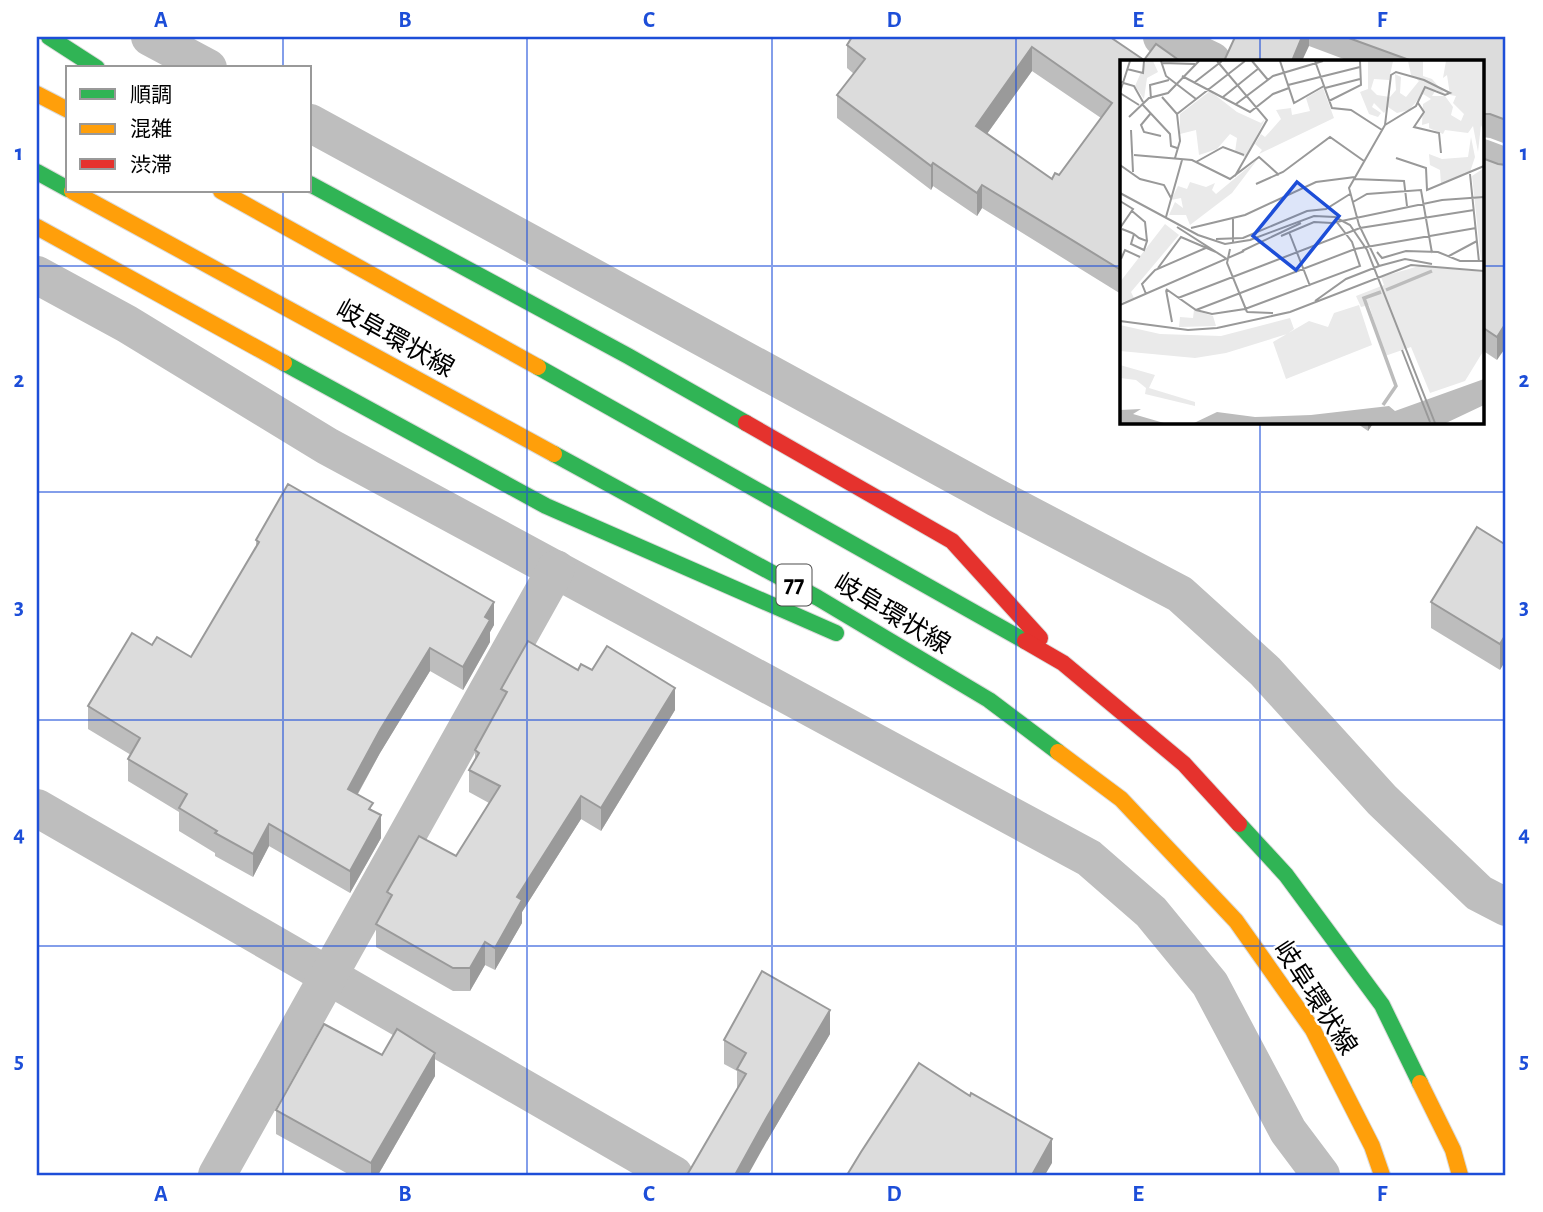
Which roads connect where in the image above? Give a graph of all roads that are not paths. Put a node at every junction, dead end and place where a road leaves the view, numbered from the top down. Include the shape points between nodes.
1 (49, 37) edge
2 (150, 37) edge
3 (1161, 37) edge
4 (1210, 60) edge
5 (94, 66) edge
6 (204, 66) edge
7 (37, 94) edge
8 (66, 109) edge
9 (312, 125) edge
10 (1484, 159) edge
11 (1506, 167) edge
12 (37, 172) edge
13 (312, 185) edge
14 (66, 188) edge
15 (74, 192) edge
16 (223, 192) edge
17 (37, 227) edge
18 (37, 275) edge
19 (556, 569) junction
20 (849, 639) dead end
21 (875, 650) dead end
22 (1063, 663) junction
23 (989, 700) junction
24 (37, 808) edge
25 (1506, 907) edge
26 (328, 977) junction
27 (217, 1175) edge
28 (674, 1175) edge
29 (1321, 1175) edge
30 (1382, 1175) edge
31 (1460, 1175) edge

1 - 5 main road
2 - 6 street
3 - 4 street
7 - 8 main road
9 - 25 street via 1180,594 1265,671 1382,800 1479,893
10 - 11 street
12 - 14 main road, 岐阜環状線 / 77
13 - 22 main road, 77 via 628,356 952,541
15 - 23 main road, 岐阜環状線 / 77 via 818,598
16 - 22 main road, 岐阜環状線 / 77
17 - 20 main road, 77 via 546,506
18 - 19 street via 127,324 327,446
19 - 26 street
19 - 29 street via 1089,858 1151,912 1210,984 1288,1131
21 - 23 main road, 77
22 - 31 main road, 岐阜環状線 / 77 via 1184,764 1286,875 1382,1004 1453,1150
23 - 30 main road, 岐阜環状線 / 77 via 1121,799 1236,921 1313,1030
24 - 26 street
26 - 27 street
26 - 28 street

